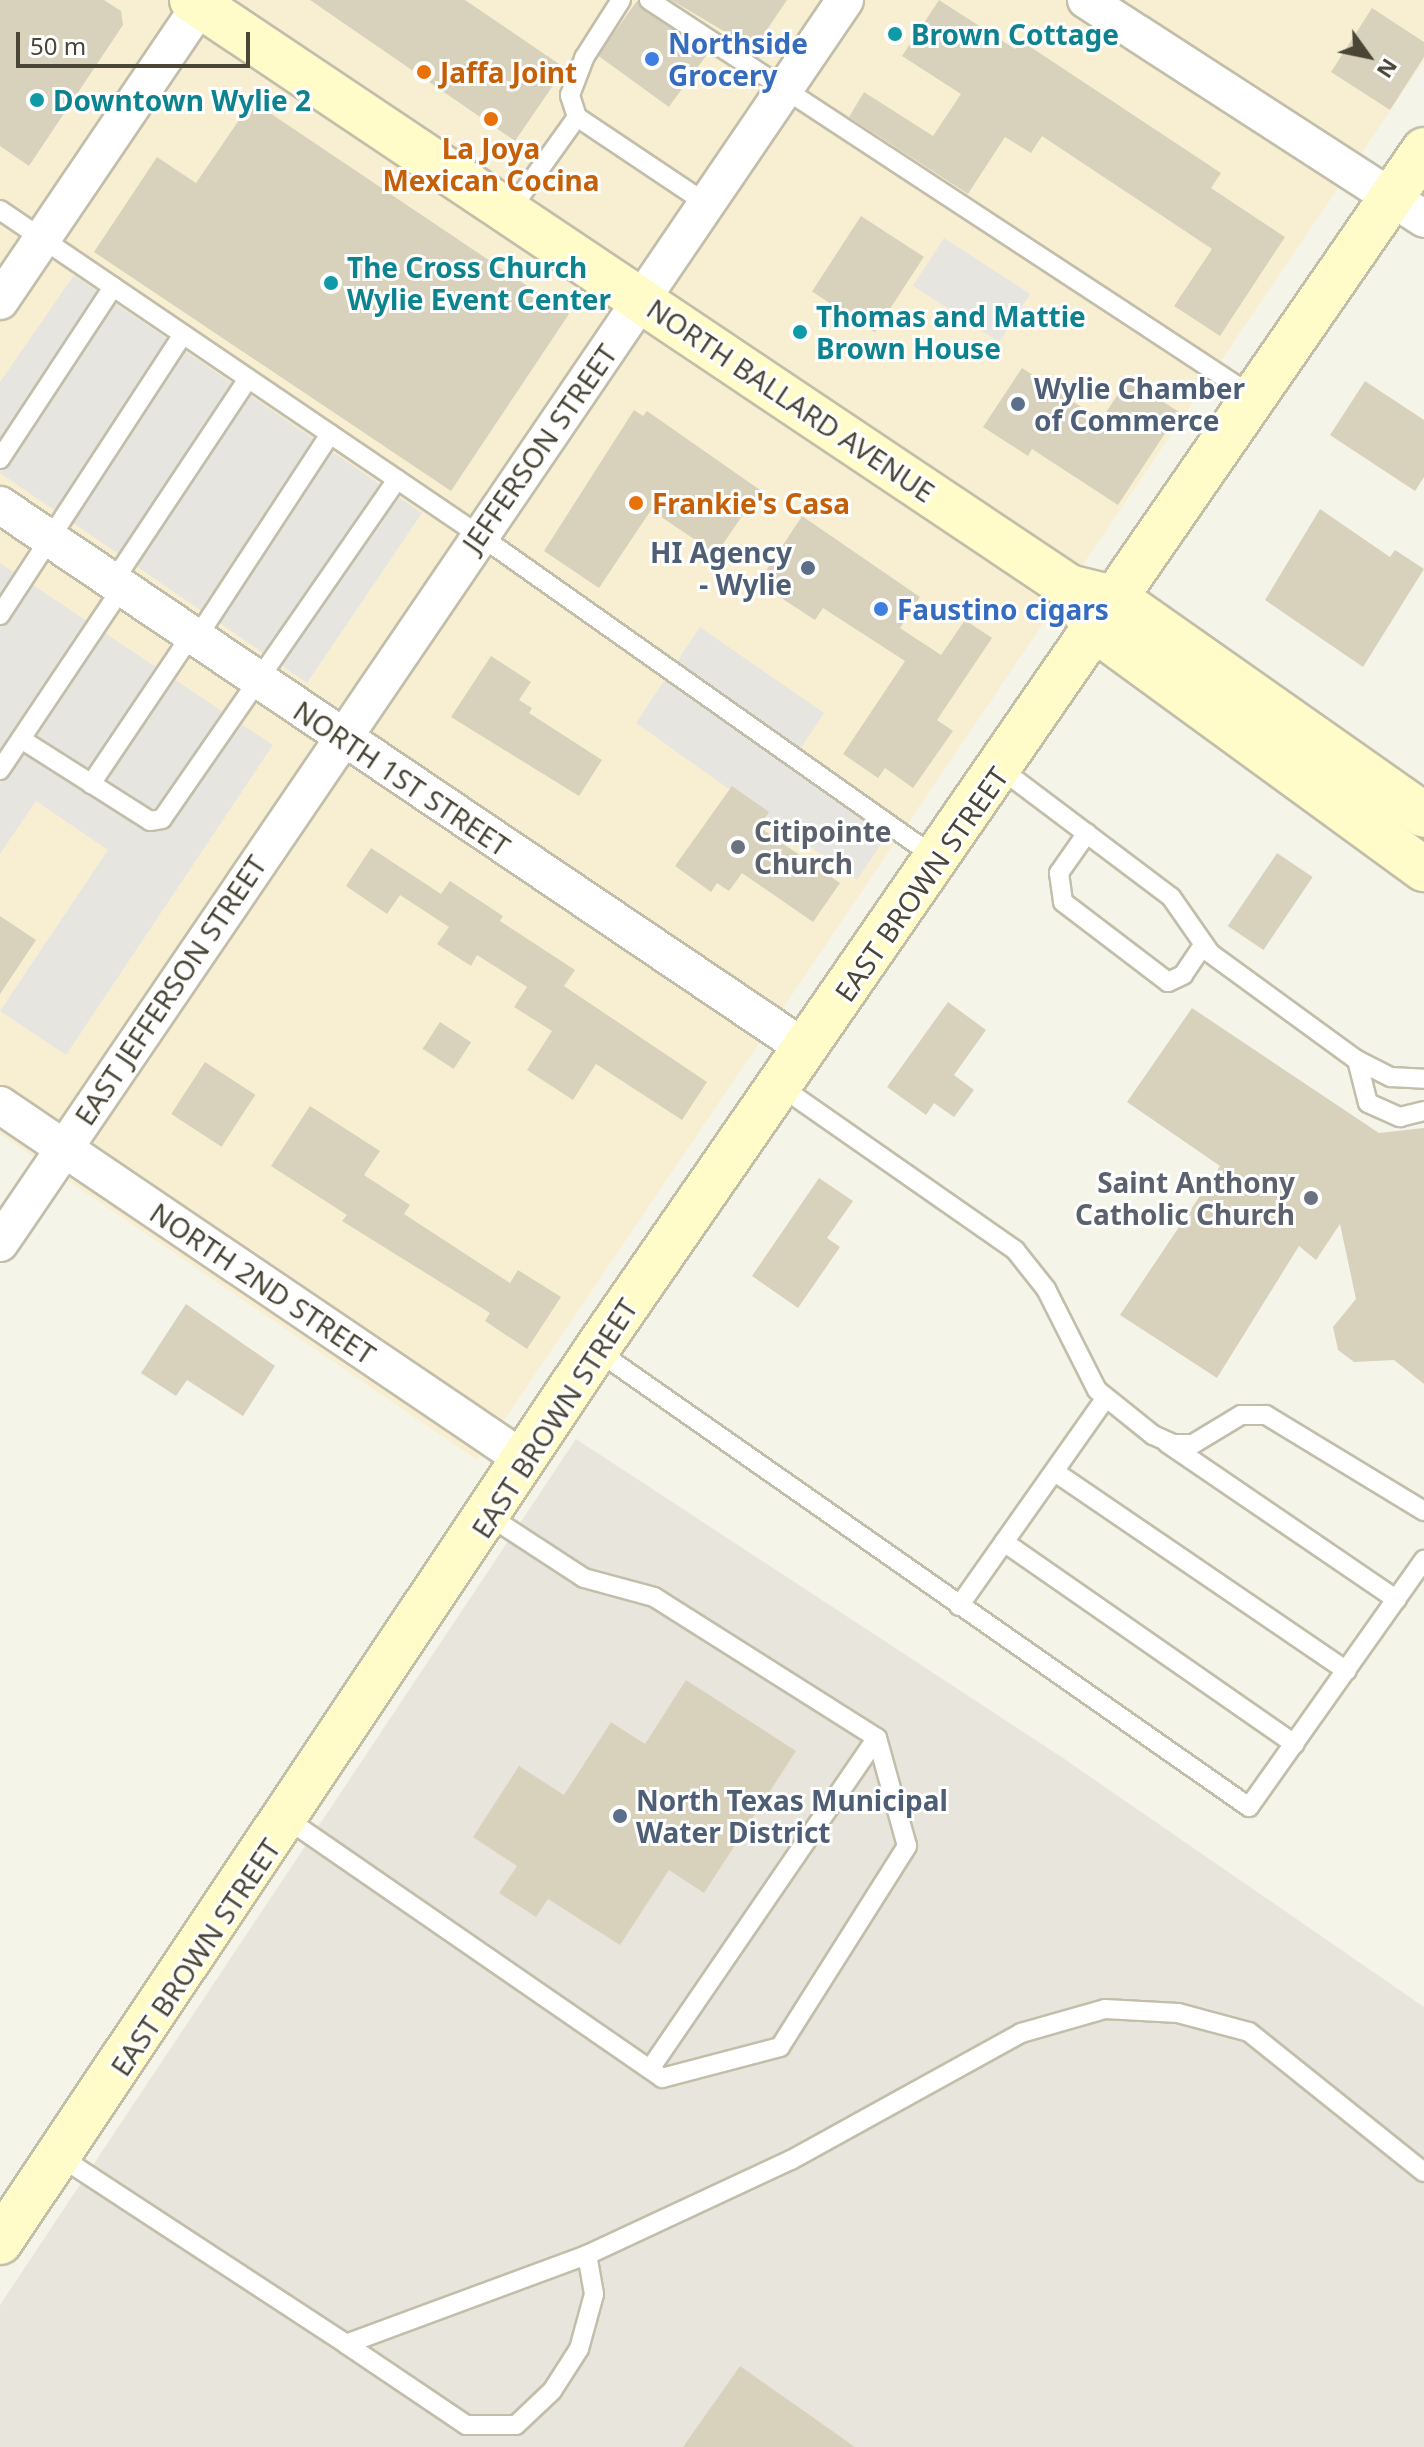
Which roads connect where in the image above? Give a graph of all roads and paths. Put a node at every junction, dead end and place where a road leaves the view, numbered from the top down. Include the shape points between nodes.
1 (621, 0) edge
2 (649, 0) edge
3 (845, 0) edge
4 (1086, 0) edge
5 (199, 2) edge
6 (784, 91) junction
7 (577, 117) junction
8 (1424, 150) edge
9 (707, 204) junction
10 (1407, 208) edge
11 (0, 210) edge
12 (509, 212) junction
13 (42, 239) junction
14 (113, 287) junction
15 (642, 300) junction
16 (0, 301) edge
17 (183, 334) junction
18 (248, 379) junction
19 (1254, 397) junction
20 (330, 434) junction
21 (0, 459) edge
22 (397, 479) junction
23 (0, 505) edge
24 (479, 535) junction
25 (51, 539) junction
26 (117, 585) junction
27 (0, 615) edge
28 (1106, 615) junction
29 (193, 637) junction
30 (260, 682) junction
31 (339, 736) junction
32 (21, 739) junction
33 (1001, 769) junction
34 (0, 770) edge
35 (91, 784) junction
36 (1424, 815) edge
37 (1087, 833) junction
38 (938, 859) junction
39 (1424, 869) edge
40 (1204, 944) junction
41 (806, 1049) junction
42 (1357, 1060) junction
43 (1424, 1079) edge
44 (780, 1086) junction
45 (0, 1105) edge
46 (1424, 1111) edge
47 (63, 1149) junction
48 (0, 1243) edge
49 (596, 1350) junction
50 (1105, 1399) junction
51 (1161, 1439) junction
52 (526, 1461) junction
53 (1055, 1472) junction
54 (1424, 1511) edge
55 (489, 1516) junction
56 (1004, 1542) junction
57 (1424, 1560) edge
58 (1397, 1600) junction
59 (959, 1606) junction
60 (1347, 1671) junction
61 (877, 1738) junction
62 (1295, 1744) junction
63 (287, 1819) junction
64 (650, 2069) junction
65 (59, 2156) junction
66 (1424, 2172) edge
67 (0, 2242) edge
68 (587, 2255) junction
69 (346, 2344) junction

1 - 7 lane via 584,58 570,95
2 - 6 lane
3 - 6 street, JEFFERSON STREET
4 - 10 street
5 - 12 main road, NORTH BALLARD AVENUE
5 - 13 street
6 - 9 street, JEFFERSON STREET
6 - 19 lane via 911,168
7 - 9 lane
7 - 12 lane
8 - 10 main road, EAST BROWN STREET
9 - 15 street, JEFFERSON STREET
10 - 19 main road, EAST BROWN STREET
11 - 13 lane
12 - 15 main road, NORTH BALLARD AVENUE
13 - 14 lane
13 - 16 street
14 - 17 lane
14 - 21 lane
15 - 24 street, JEFFERSON STREET
15 - 28 main road, NORTH BALLARD AVENUE
17 - 18 lane
17 - 25 lane via 62,511
18 - 20 lane
18 - 26 lane
19 - 28 main road, EAST BROWN STREET
20 - 22 lane
20 - 29 lane
22 - 24 lane
22 - 30 lane
23 - 25 street, NORTH 1ST STREET
24 - 31 street, JEFFERSON STREET
24 - 38 lane
25 - 26 street, NORTH 1ST STREET
25 - 27 lane
26 - 29 street, NORTH 1ST STREET
26 - 32 lane
28 - 33 main road, EAST BROWN STREET
28 - 36 main road, NORTH BALLARD AVENUE
28 - 39 main road, NORTH BALLARD AVENUE
29 - 30 street, NORTH 1ST STREET
29 - 35 lane
30 - 31 street, NORTH 1ST STREET
30 - 35 lane via 162,819 150,821
31 - 41 street, NORTH 1ST STREET
31 - 47 street, EAST JEFFERSON STREET
32 - 34 lane
32 - 35 lane
33 - 37 lane
33 - 38 main road, EAST BROWN STREET
37 - 40 lane via 1171,897
37 - 40 lane via 1059,873 1063,902 1168,982 1183,975
38 - 41 main road, EAST BROWN STREET
40 - 42 lane
41 - 44 main road, EAST BROWN STREET
42 - 43 lane via 1391,1077
42 - 46 lane via 1368,1103 1400,1117
44 - 49 main road, EAST BROWN STREET
44 - 50 lane via 1015,1250 1046,1289 1070,1347
45 - 47 street, NORTH 2ND STREET
47 - 48 street, EAST JEFFERSON STREET
47 - 52 street, NORTH 2ND STREET
49 - 52 main road, EAST BROWN STREET
49 - 59 lane
50 - 51 lane
50 - 53 lane
51 - 54 lane via 1193,1444 1241,1415 1266,1415
51 - 58 lane
52 - 55 main road, EAST BROWN STREET
53 - 56 lane
53 - 60 lane
55 - 61 lane via 584,1578 654,1597
55 - 63 main road, EAST BROWN STREET
56 - 59 lane
56 - 62 lane
57 - 58 lane
58 - 60 lane
59 - 62 lane via 1249,1807
60 - 62 lane
61 - 64 lane
61 - 64 lane via 907,1846 780,2047 662,2078
63 - 64 lane
63 - 65 main road, EAST BROWN STREET
65 - 67 main road, EAST BROWN STREET
65 - 69 lane
66 - 68 lane via 1249,2032 1178,2013 1105,2009 1021,2033 791,2160
68 - 69 lane
68 - 69 lane via 594,2294 579,2349 552,2391 516,2425 466,2425

